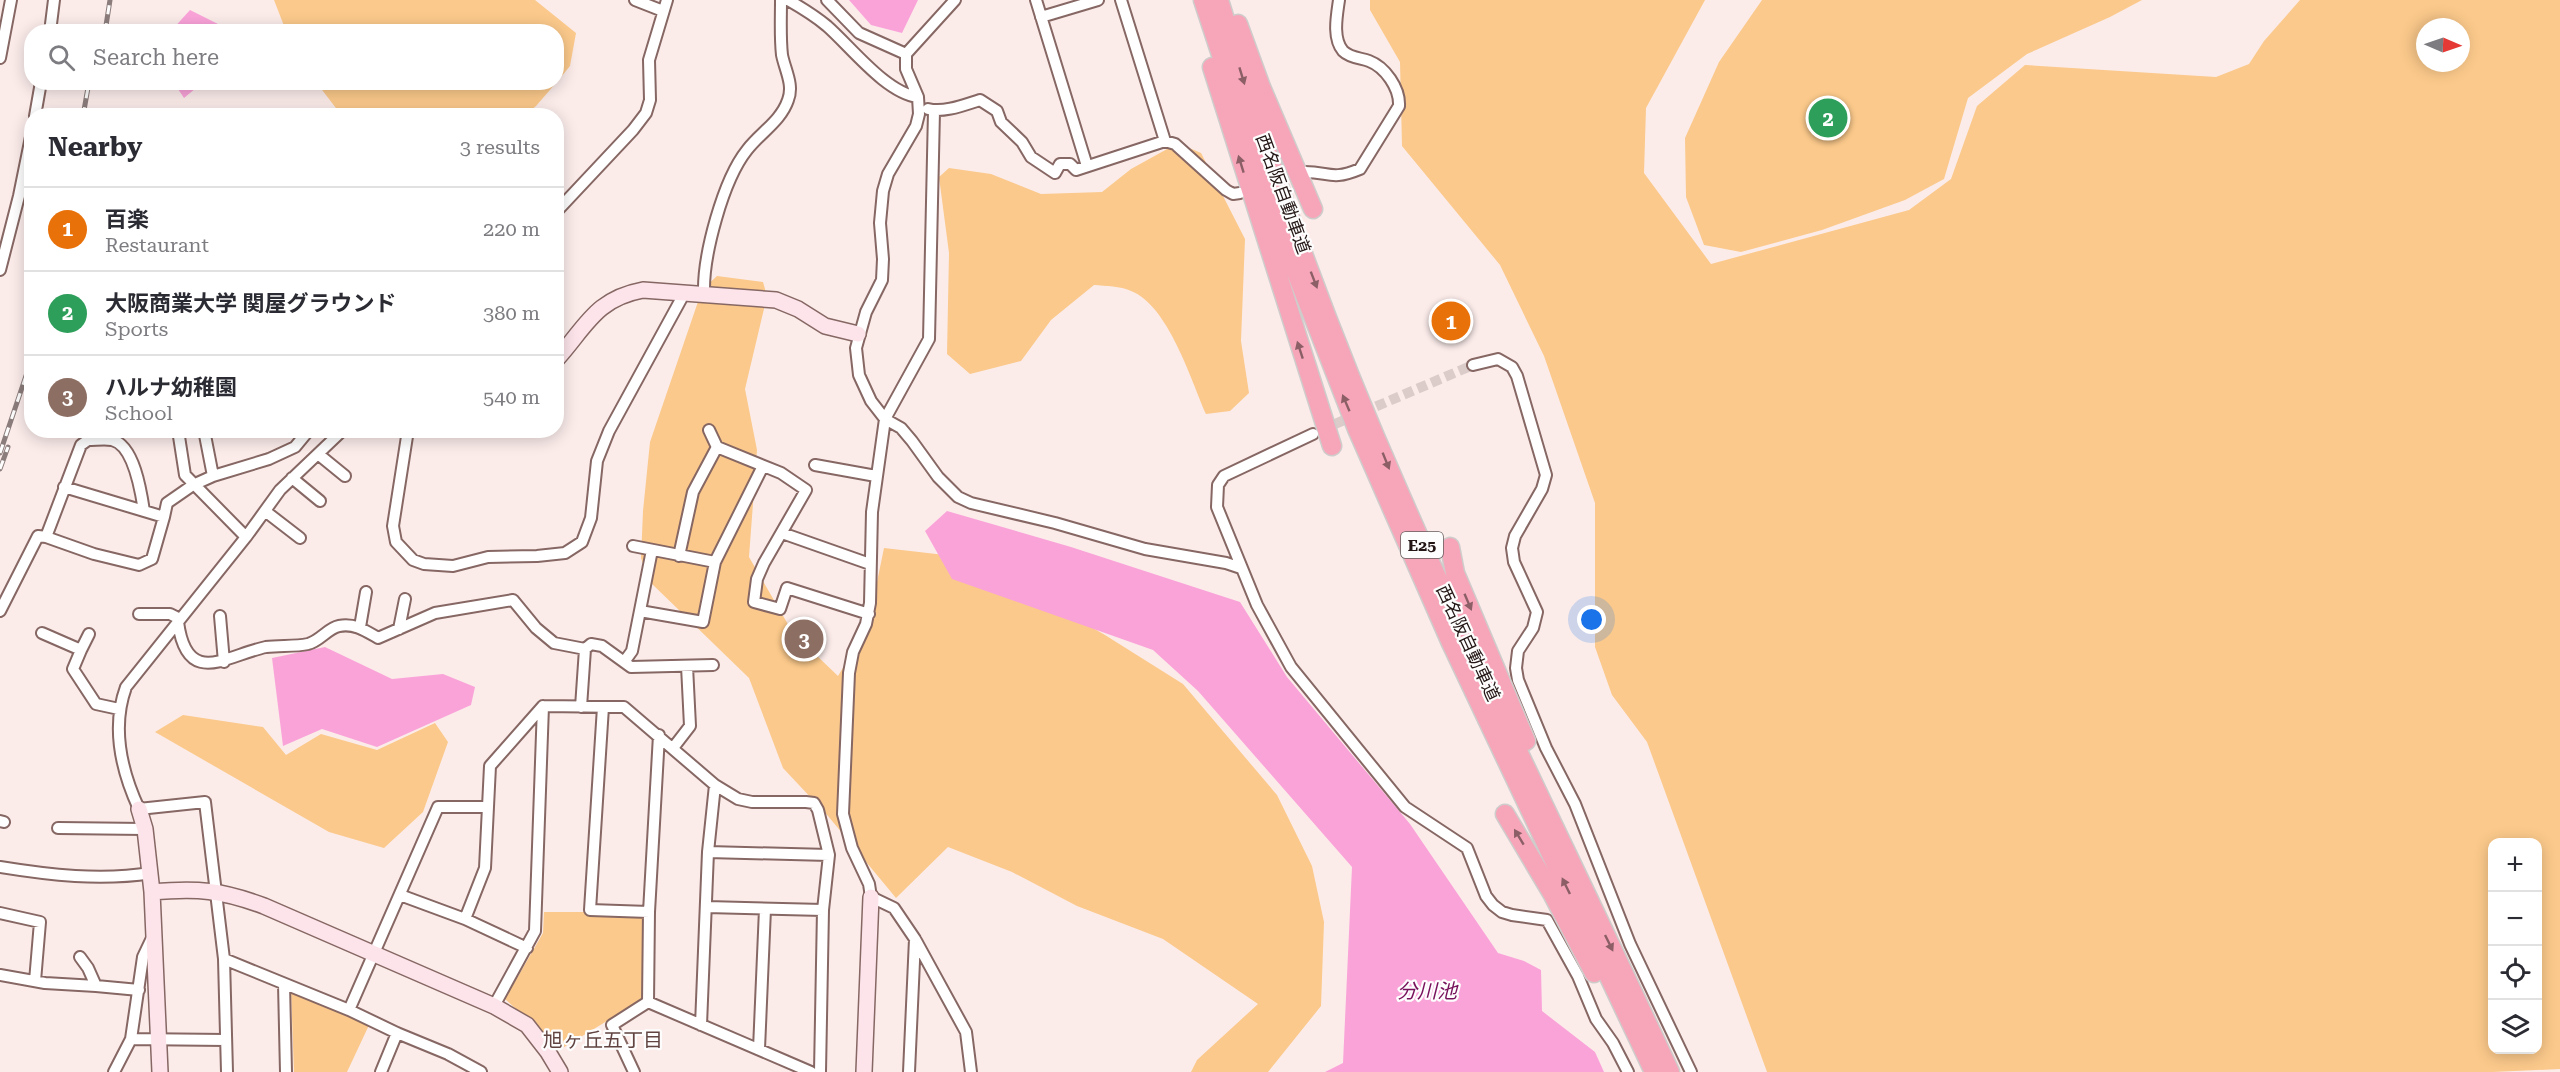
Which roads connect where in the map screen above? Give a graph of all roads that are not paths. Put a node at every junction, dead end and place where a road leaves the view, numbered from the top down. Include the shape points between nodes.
1 (11, 0) edge
2 (54, 0) edge
3 (635, 0) edge
4 (781, 0) edge
5 (788, 0) edge
6 (827, 0) edge
7 (955, 0) edge
8 (1036, 0) edge
9 (1098, 0) edge
10 (1121, 0) edge
11 (1203, 0) edge
12 (1220, 0) edge
13 (1230, 0) edge
14 (1337, 0) edge
15 (665, 5) edge
16 (1041, 17) junction
17 (51, 24) edge
18 (1210, 25) junction
19 (906, 54) junction
20 (0, 58) edge
21 (40, 90) edge
22 (919, 102) junction
23 (36, 108) edge
24 (934, 111) junction
25 (1165, 141) junction
26 (1087, 166) junction
27 (24, 171) edge
28 (1305, 172) dead end
29 (1240, 193) dead end
30 (564, 203) edge
31 (1313, 209) dead end
32 (0, 270) edge
33 (685, 292) junction
34 (704, 294) junction
35 (858, 334) junction
36 (564, 350) edge
37 (1473, 366) tunnel mouth
38 (885, 418) junction
39 (709, 429) dead end
40 (1312, 434) tunnel mouth
41 (179, 438) edge
42 (206, 438) edge
43 (302, 438) edge
44 (335, 438) edge
45 (407, 438) edge
46 (1332, 446) dead end
47 (717, 447) junction
48 (318, 454) junction
49 (815, 465) dead end
50 (763, 466) junction
51 (213, 476) junction
52 (345, 476) dead end
53 (876, 476) junction
54 (292, 478) junction
55 (194, 485) junction
56 (64, 487) junction
57 (320, 501) dead end
58 (144, 510) junction
59 (265, 511) junction
60 (164, 517) junction
61 (238, 530) junction
62 (782, 533) junction
63 (46, 537) junction
64 (300, 538) dead end
65 (633, 546) dead end
66 (1450, 547) dead end
67 (652, 550) junction
68 (679, 556) junction
69 (715, 562) junction
70 (870, 564) junction
71 (1241, 568) junction
72 (366, 592) dead end
73 (405, 599) dead end
74 (0, 610) edge
75 (640, 611) junction
76 (139, 614) dead end
77 (868, 614) junction
78 (220, 616) dead end
79 (176, 618) junction
80 (360, 627) junction
81 (399, 629) junction
82 (42, 633) dead end
83 (89, 634) dead end
84 (585, 649) junction
85 (81, 651) junction
86 (224, 662) junction
87 (624, 662) junction
88 (713, 665) dead end
89 (687, 666) junction
90 (543, 706) junction
91 (581, 706) junction
92 (603, 707) junction
93 (119, 709) junction
94 (659, 735) junction
95 (673, 748) junction
96 (716, 785) junction
97 (488, 807) junction
98 (139, 809) junction
99 (1505, 814) dead end
100 (58, 828) dead end
101 (146, 829) junction
102 (708, 852) junction
103 (829, 855) junction
104 (0, 867) edge
105 (151, 873) junction
106 (216, 891) junction
107 (152, 892) junction
108 (400, 895) junction
109 (871, 897) junction
110 (1592, 906) junction
111 (707, 907) junction
112 (765, 909) junction
113 (823, 910) junction
114 (649, 912) junction
115 (0, 913) edge
116 (465, 919) junction
117 (154, 932) junction
118 (915, 939) junction
119 (527, 948) junction
120 (374, 954) junction
121 (80, 957) dead end
122 (224, 959) junction
123 (0, 975) edge
124 (35, 981) junction
125 (284, 984) junction
126 (96, 986) junction
127 (139, 990) junction
128 (648, 1002) junction
129 (494, 1006) junction
130 (349, 1010) junction
131 (701, 1025) junction
132 (1635, 1029) junction
133 (397, 1033) junction
134 (131, 1039) junction
135 (160, 1040) junction
136 (226, 1040) junction
137 (759, 1049) junction
138 (114, 1072) edge
139 (160, 1072) edge
140 (227, 1072) edge
141 (286, 1072) edge
142 (381, 1072) edge
143 (481, 1072) edge
144 (560, 1072) edge
145 (634, 1072) edge
146 (811, 1072) edge
147 (820, 1072) edge
148 (864, 1072) edge
149 (909, 1072) edge
150 (970, 1072) edge
151 (1628, 1072) edge
152 (1654, 1072) edge
153 (1670, 1072) edge
154 (1691, 1072) edge

1 - 20 street
2 - 17 street
3 - 15 street
4 - 34 street via 789,98 735,170 707,254
5 - 22 street via 828,27 880,78
6 - 19 street via 859,33
7 - 19 street
8 - 16 street
9 - 16 street
10 - 25 street
11 - 18 highway, 西名阪自動車道 / E25
12 -> 110 highway, 西名阪自動車道 / E25 via 1262,138 1398,491
13 - 31 highway via 1261,87
14 - 28 street via 1336,27 1344,52 1380,66 1395,89 1399,106 1360,170 1336,177
15 - 30 street via 649,60 650,100 646,113
16 - 26 street
46 -> 18 highway via 1203,40
132 -> 18 highway, 西名阪自動車道 / E25 via 1447,633 1356,429 1274,216
19 - 22 street via 906,69
21 - 23 street
22 - 24 street
22 - 35 street via 916,126 897,156 883,191 882,280
24 - 26 street via 980,100 997,111 1001,122 1031,157 1055,173 1060,164 1070,164 1077,170
24 - 38 street via 929,339
25 - 26 street
25 - 29 street via 1175,144 1226,190
27 - 32 street
33 - 34 street
33 - 36 street via 643,290 624,294 590,316
33 - 45 street via 609,431 597,461 591,518 582,542 565,553 488,557 453,566 413,560 396,542 393,526
34 - 35 street via 776,300 825,326
35 - 38 street via 855,348 859,375 871,401
37 - 154 street via 1498,359 1512,367 1545,475 1542,489 1512,548 1514,562 1536,612 1533,628 1518,651 1516,668 1522,692 1575,804 1630,944
38 - 53 street
38 - 71 street via 901,428 947,488 971,503 1145,549
39 - 47 street
40 - 71 street via 1224,476 1218,485 1217,507
41 - 55 street via 185,475
42 - 51 street
43 - 51 street via 295,447 269,459
44 - 48 street
47 - 50 street
47 - 68 street via 693,492
48 - 52 street
48 - 54 street
49 - 53 street
50 - 62 street via 806,490
50 - 69 street
51 - 55 street
53 - 70 street
54 - 57 street
54 - 59 street
55 - 60 street via 167,503
55 - 61 street
56 - 58 street
56 - 58 street via 81,445 88,440 114,440 126,448 130,457
56 - 63 street
58 - 60 street
59 - 61 street
59 - 64 street
60 - 63 street via 152,559 139,565
61 - 79 street
62 - 70 street
62 - 77 street via 757,579 754,602 780,609 787,588
63 - 74 street via 38,536
65 - 67 street
66 -> 110 highway via 1455,573 1594,894
67 - 68 street
67 - 75 street
68 - 69 street
69 - 75 street via 703,622
70 - 77 street
71 - 151 street via 1291,667 1390,791 1419,818 1467,848 1493,905 1502,912 1542,918 1551,924 1596,1019
72 - 80 street
73 - 81 street
75 - 87 street via 632,651
76 - 79 street
77 - 109 street via 851,662 843,796 846,832
78 - 86 street
79 - 86 street via 182,640 195,659 205,664
79 - 93 street via 126,687
80 - 81 street via 378,638
80 - 86 street via 338,626 307,644 266,647
81 - 84 street via 435,613 513,600 554,643
82 - 85 street
83 - 85 street
84 - 87 street via 591,644 602,645
84 - 91 street
85 - 93 street via 73,669 84,686 96,704
87 - 89 street via 631,667
88 - 89 street
89 - 95 street via 690,726
90 - 91 street
90 - 97 street via 490,766
90 - 119 street via 535,931
91 - 92 street
92 - 94 street via 624,707
92 - 114 street via 590,910
93 - 98 street via 119,747 126,780
94 - 95 street
94 - 114 street
95 - 96 street
96 - 102 street
96 - 103 street via 744,801 814,803
97 - 108 street via 438,807
97 - 116 street via 485,868
98 - 101 street
98 - 106 street via 205,802
132 -> 99 highway via 1618,1018 1554,896
100 - 101 street
101 - 105 street
102 - 103 street
102 - 111 street
103 - 113 street
104 - 105 street via 50,875 128,877
105 - 107 street
106 - 107 street
106 - 120 street via 264,906
106 - 122 street
107 - 117 street
108 - 116 street
108 - 120 street
109 - 118 street via 894,908
109 - 148 street
110 -> 153 highway, 西名阪自動車道 / E25
111 - 112 street
111 - 131 street
112 - 113 street
112 - 137 street
113 - 147 street
114 - 128 street
115 - 124 street via 40,922
116 - 119 street
117 - 127 street via 143,957
117 - 135 street
118 - 149 street
118 - 150 street via 966,1032
119 - 129 street
120 - 129 street
120 - 130 street
121 - 126 street
122 - 125 street
122 - 136 street
123 - 124 street
124 - 126 street
125 - 130 street
125 - 141 street
126 - 127 street
127 - 134 street
128 - 131 street
128 - 145 street via 612,1025
129 - 144 street via 526,1025
130 - 133 street
131 - 137 street
132 - 152 highway, 西名阪自動車道 / E25
133 - 142 street
133 - 143 street
134 - 135 street
134 - 138 street
135 - 136 street
135 - 139 street
136 - 140 street
137 - 146 street

